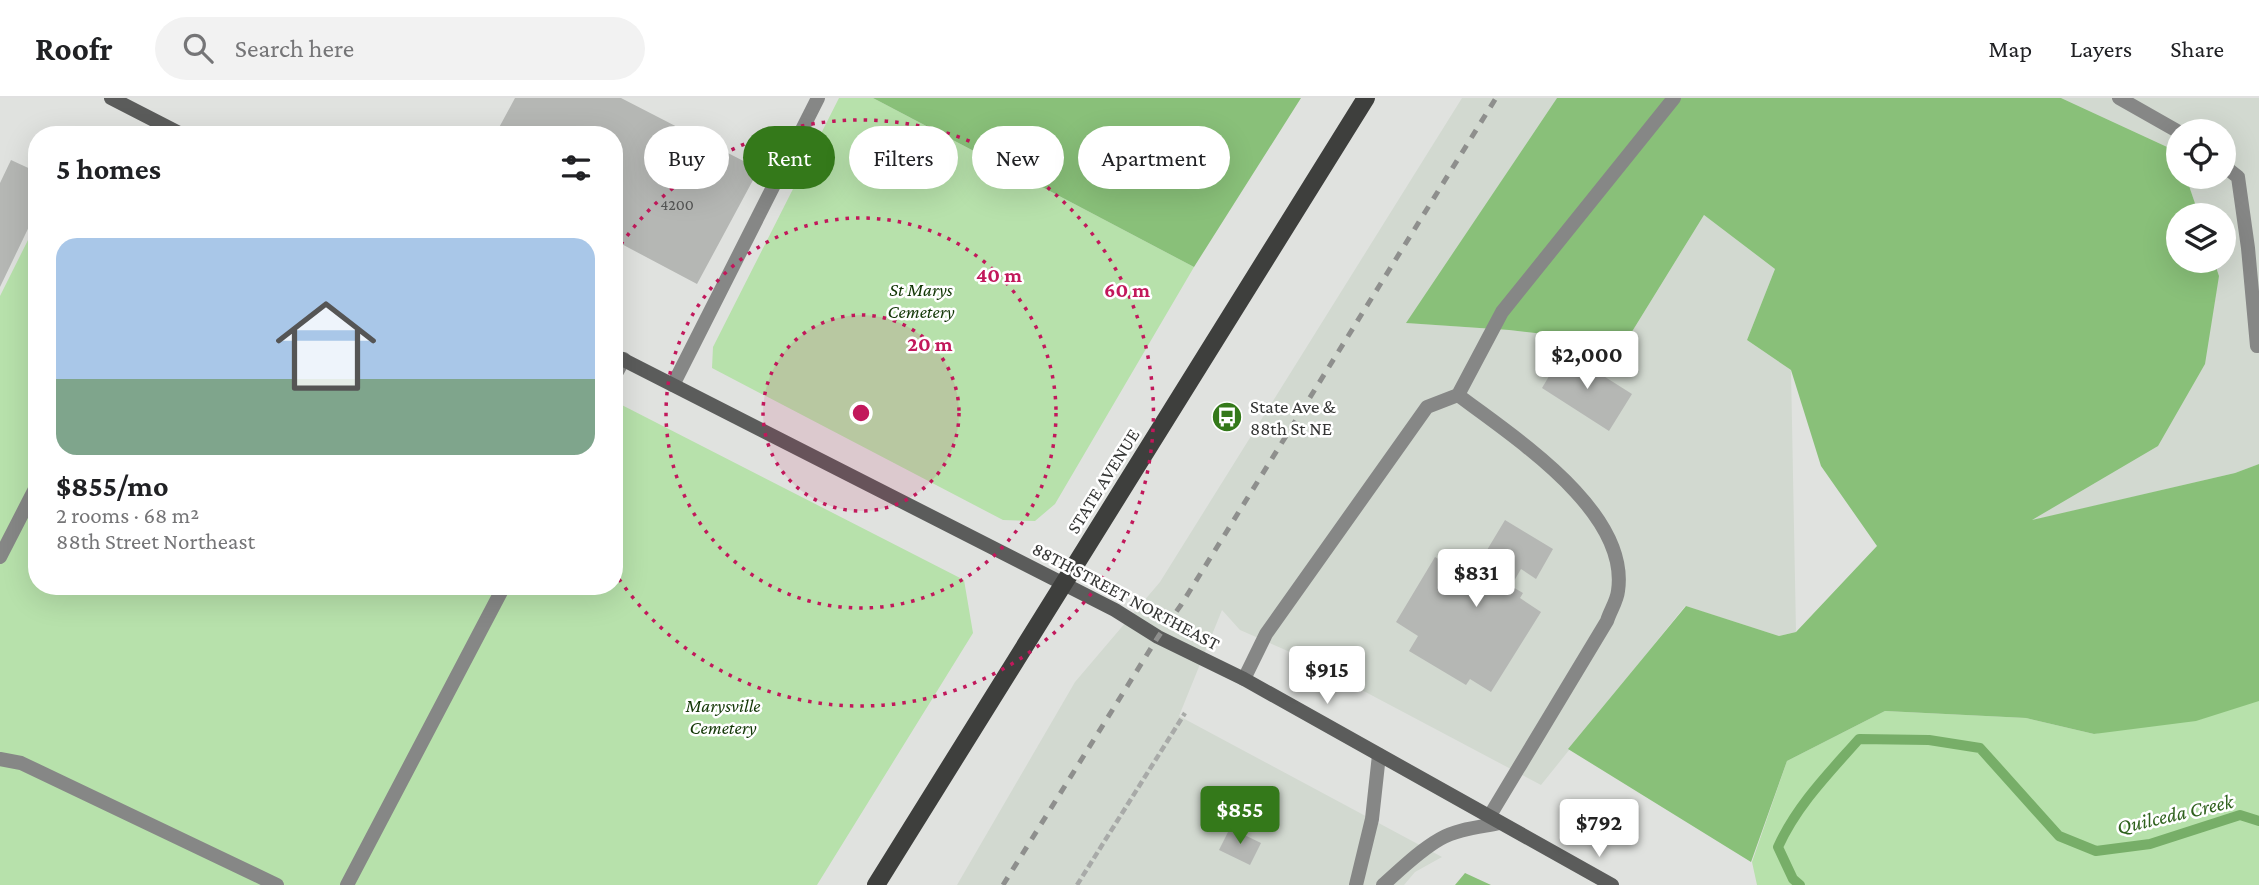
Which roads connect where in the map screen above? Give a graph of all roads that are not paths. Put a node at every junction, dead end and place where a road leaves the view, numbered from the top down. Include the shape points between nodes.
1 (818, 98) edge
2 (1366, 98) edge
3 (1674, 98) edge
4 (2119, 98) edge
5 (114, 99) edge
6 (2166, 125) edge
7 (166, 126) edge
8 (2236, 175) edge
9 (2257, 346) edge
10 (623, 359) edge
11 (674, 385) junction
12 (1458, 395) junction
13 (28, 503) edge
14 (0, 557) edge
15 (1064, 584) junction
16 (499, 595) edge
17 (1244, 679) junction
18 (1379, 755) junction
19 (0, 759) edge
20 (1494, 820) junction
21 (277, 885) edge
22 (347, 885) edge
23 (876, 885) edge
24 (1356, 885) edge
25 (1383, 885) edge
26 (1612, 885) edge

1 - 11 lane
2 - 15 main road, STATE AVENUE
3 - 12 lane via 1502,313
4 - 6 lane
5 - 7 main road
8 - 9 lane via 2249,248
10 - 11 main road, 88TH STREET NORTHEAST
11 - 15 main road, 88TH STREET NORTHEAST
12 - 17 lane via 1427,407 1266,634
12 - 20 lane via 1548,465 1588,506 1612,540 1618,569 1618,592 1607,621
13 - 14 lane
15 - 17 main road, 88TH STREET NORTHEAST
15 - 23 main road, STATE AVENUE
16 - 22 lane
17 - 18 main road, 88TH STREET NORTHEAST
18 - 20 main road, 88TH STREET NORTHEAST
18 - 24 lane via 1372,819
19 - 21 lane via 21,763
20 - 25 lane via 1443,837
20 - 26 main road, 88TH STREET NORTHEAST

